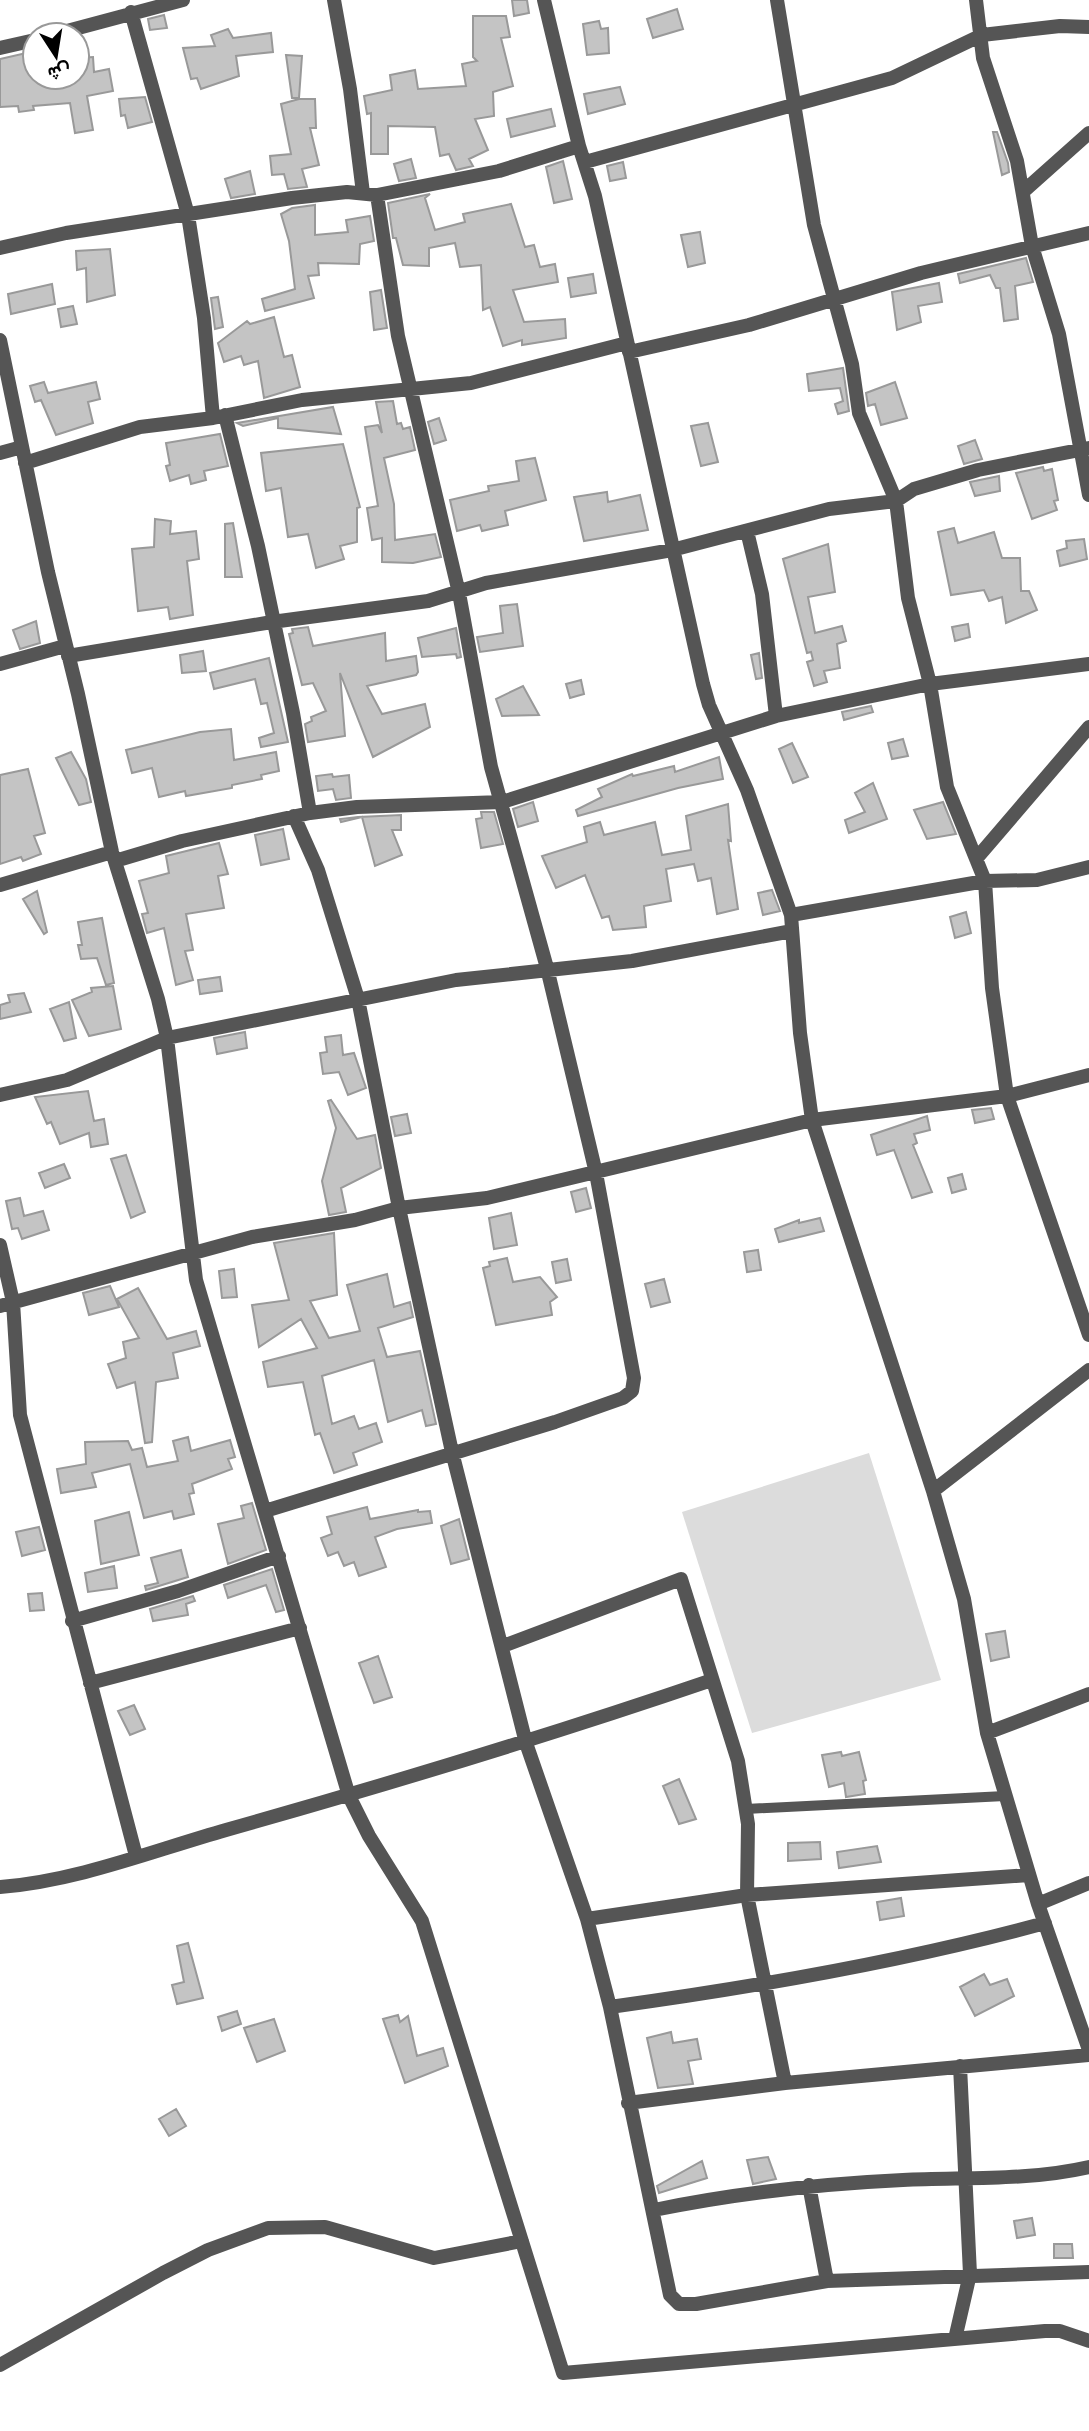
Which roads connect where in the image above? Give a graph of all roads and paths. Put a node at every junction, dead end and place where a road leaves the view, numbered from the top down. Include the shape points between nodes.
1 (183, 0) edge
2 (334, 0) edge
3 (544, 0) edge
4 (777, 0) edge
5 (976, 0) edge
6 (136, 7) edge
7 (91, 22) edge
8 (1089, 27) edge
9 (982, 35) junction
10 (21, 43) edge
11 (0, 48) edge
12 (796, 104) junction
13 (1089, 133) edge
14 (579, 146) junction
15 (585, 162) junction
16 (1025, 190) junction
17 (370, 194) junction
18 (188, 215) junction
19 (1089, 233) edge
20 (1032, 246) junction
21 (0, 248) edge
22 (833, 301) junction
23 (0, 340) edge
24 (628, 347) junction
25 (409, 387) junction
26 (219, 416) junction
27 (22, 447) junction
28 (1084, 449) edge
29 (0, 453) edge
30 (25, 463) junction
31 (1089, 495) edge
32 (896, 501) junction
33 (747, 531) junction
34 (672, 550) junction
35 (459, 593) junction
36 (272, 622) junction
37 (66, 651) junction
38 (0, 664) edge
39 (1089, 664) edge
40 (930, 684) junction
41 (776, 716) junction
42 (1089, 727) edge
43 (721, 733) junction
44 (502, 802) junction
45 (310, 813) junction
46 (294, 816) junction
47 (113, 857) junction
48 (975, 859) junction
49 (1089, 867) edge
50 (985, 881) junction
51 (0, 885) edge
52 (791, 915) junction
53 (792, 931) junction
54 (548, 968) junction
55 (358, 999) junction
56 (167, 1038) junction
57 (1089, 1075) edge
58 (0, 1095) edge
59 (1007, 1096) junction
60 (811, 1121) junction
61 (596, 1173) junction
62 (399, 1209) junction
63 (0, 1245) edge
64 (193, 1252) junction
65 (6, 1304) edge
66 (1089, 1335) edge
67 (1089, 1370) edge
68 (452, 1452) junction
69 (933, 1491) junction
70 (265, 1511) junction
71 (279, 1556) junction
72 (72, 1621) junction
73 (300, 1628) junction
74 (503, 1646) junction
75 (712, 1680) junction
76 (90, 1683) junction
77 (1089, 1694) edge
78 (987, 1733) junction
79 (526, 1743) junction
80 (349, 1796) junction
81 (1006, 1796) junction
82 (746, 1809) junction
83 (136, 1856) junction
84 (1029, 1875) junction
85 (1089, 1883) edge
86 (0, 1887) edge
87 (747, 1895) junction
88 (1038, 1904) junction
89 (587, 1919) junction
90 (1045, 1923) junction
91 (763, 1985) junction
92 (610, 2007) junction
93 (1089, 2050) edge
94 (960, 2066) junction
95 (785, 2083) junction
96 (628, 2103) junction
97 (1089, 2166) edge
98 (963, 2179) junction
99 (809, 2185) junction
100 (653, 2210) junction
101 (522, 2241) junction
102 (1089, 2272) edge
103 (970, 2274) junction
104 (827, 2281) junction
105 (956, 2339) junction
106 (1089, 2340) edge
107 (2, 2359) edge

1 - 6 street
2 - 17 street
3 - 14 street
4 - 12 street
5 - 9 street
6 - 7 street
6 - 18 street
8 - 9 street
9 - 12 street via 892,78
9 - 16 street via 983,58
10 - 11 street
12 - 15 street
12 - 22 street via 814,225
13 - 16 street
14 - 15 street
14 - 17 street via 499,171
15 - 24 street
16 - 20 street
17 - 18 street via 306,197
17 - 25 street
18 - 21 street
18 - 26 street
19 - 20 street
20 - 22 street via 921,272
20 - 28 street via 1059,334
22 - 24 street via 749,325
22 - 32 street via 852,364 859,413
23 - 27 street
24 - 25 street via 471,383
24 - 34 street
25 - 26 street
25 - 35 street
26 - 30 street via 140,427
26 - 36 street via 258,547
27 - 29 street
27 - 30 street
28 - 31 street
28 - 32 street via 978,470 914,489
30 - 37 street
32 - 33 street via 829,509
32 - 40 street via 908,598
33 - 34 street
33 - 41 street via 762,594
34 - 35 street via 486,583
34 - 43 street via 703,684
35 - 36 street
35 - 44 street via 491,767
36 - 37 street
36 - 45 street
37 - 38 street
37 - 47 street
39 - 40 street
40 - 41 street
40 - 48 street via 947,787
41 - 43 street
42 - 48 street
43 - 44 street
43 - 52 street via 747,790
44 - 45 street
44 - 54 street
45 - 46 street
46 - 47 street
46 - 55 street via 318,870
47 - 51 street
47 - 56 street
48 - 50 street
49 - 50 street via 1037,880
50 - 52 street
50 - 59 street via 992,988
52 - 53 street
53 - 54 street via 632,961
53 - 60 street
54 - 55 street via 456,979
54 - 61 street
55 - 56 street
55 - 62 street
56 - 58 street via 67,1080
56 - 64 street
57 - 59 street
59 - 60 street
59 - 66 street
60 - 61 street
60 - 69 street
61 - 62 street via 487,1198
61 - 68 street via 634,1378 632,1391 555,1422
62 - 64 street
62 - 68 street
63 - 65 street
64 - 65 street
64 - 70 street via 195,1280
65 - 72 street via 20,1415
67 - 69 street
68 - 70 street
68 - 74 street
69 - 78 street via 964,1599
70 - 71 street
71 - 72 street
71 - 73 street
72 - 76 street
73 - 76 street
73 - 80 street
74 - 75 street via 681,1579
74 - 79 street
75 - 79 street
75 - 82 street via 738,1761
76 - 83 street
77 - 78 street
78 - 81 street
79 - 80 street
79 - 89 street
80 - 83 street
80 - 101 street via 422,1921
81 - 82 lane
81 - 84 street
82 - 87 street
83 - 86 street via 37,1884
84 - 87 street
84 - 88 street
85 - 88 street
87 - 89 street
87 - 91 street
88 - 90 street
89 - 92 street
90 - 91 street via 957,1947
90 - 93 street
91 - 92 street
91 - 95 street
92 - 96 street
93 - 94 street
94 - 95 street
94 - 98 street
95 - 96 street
96 - 100 street
97 - 98 street via 1030,2176
98 - 99 street
98 - 103 street
99 - 100 street
99 - 104 street
100 - 104 street via 670,2295 679,2304
101 - 105 street via 564,2373
101 - 107 street via 434,2258 325,2227 268,2228 208,2250
102 - 103 street
103 - 104 street
103 - 105 street
105 - 106 street via 1060,2331

